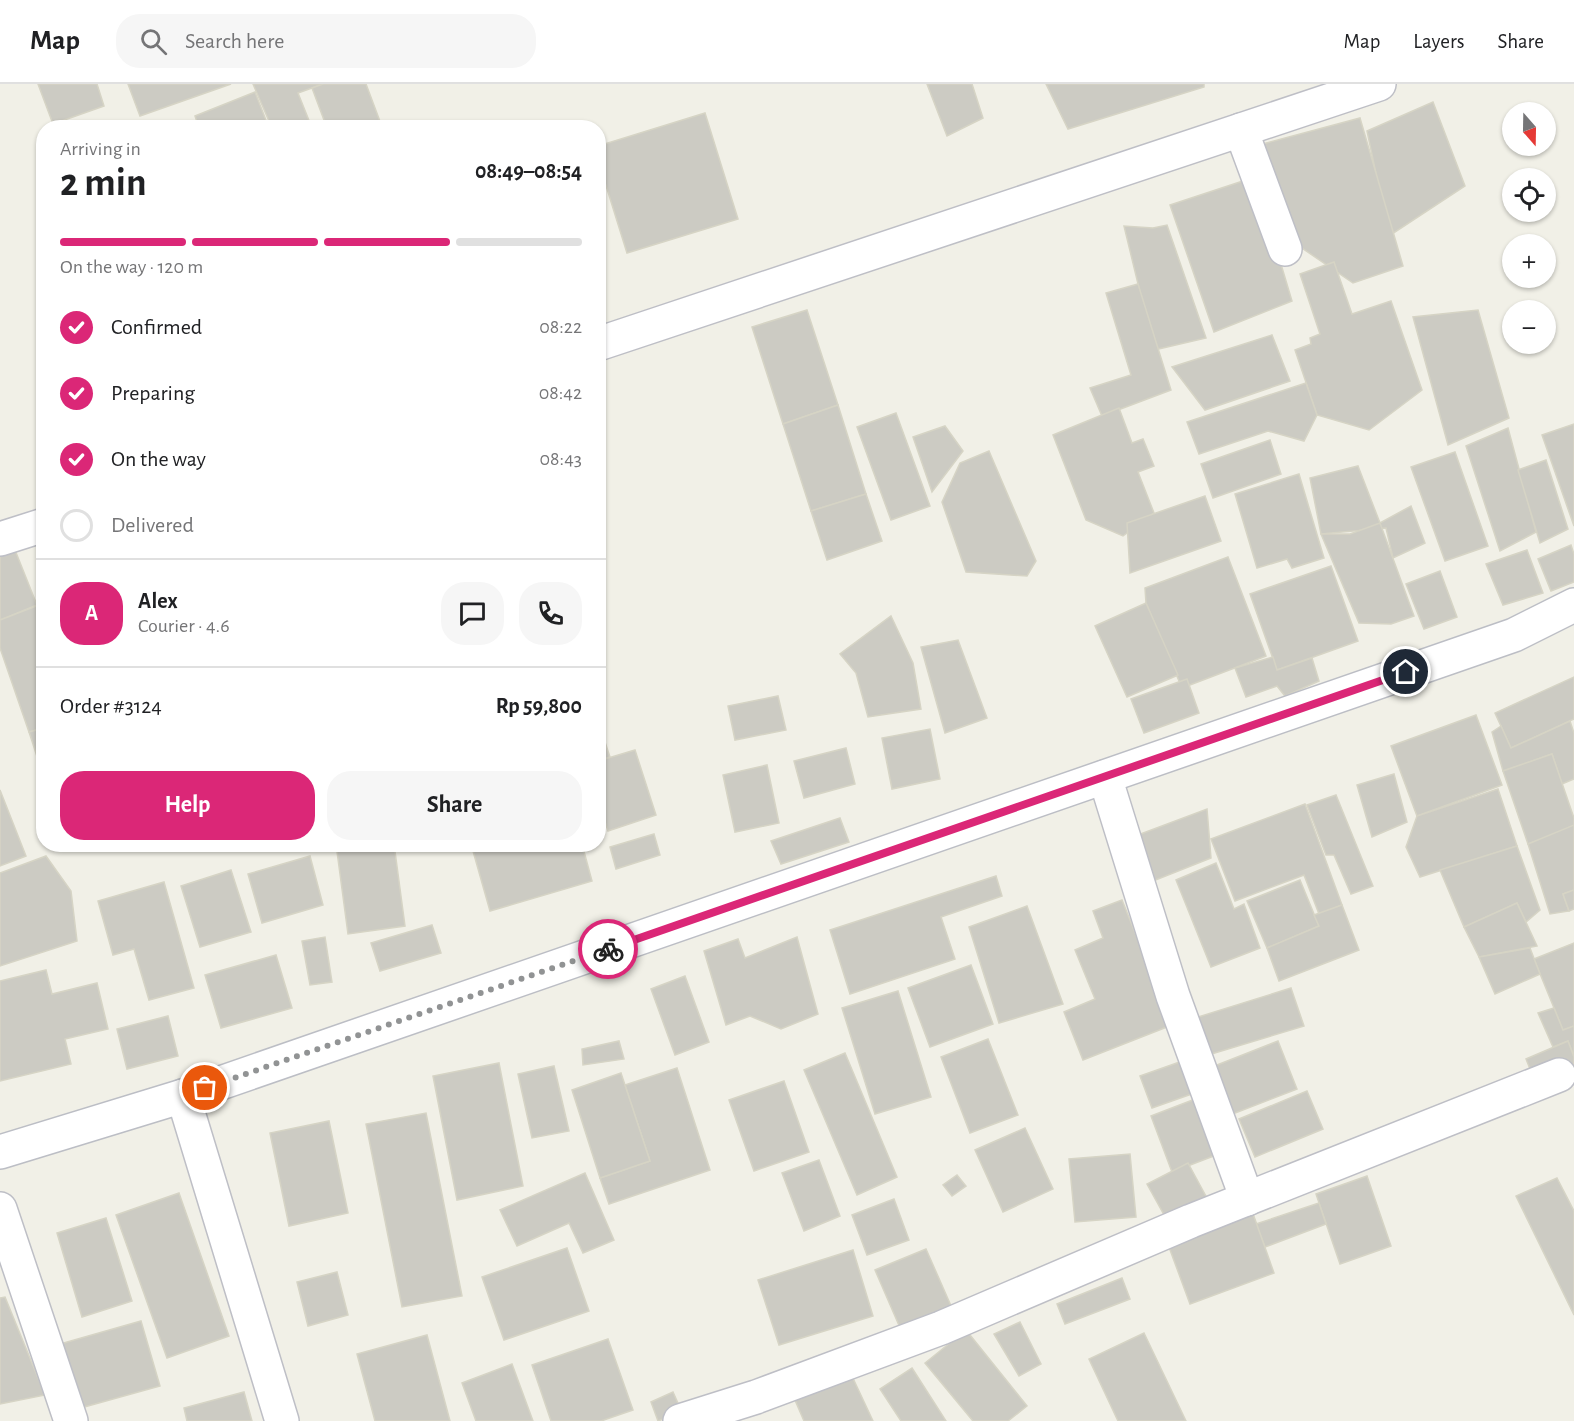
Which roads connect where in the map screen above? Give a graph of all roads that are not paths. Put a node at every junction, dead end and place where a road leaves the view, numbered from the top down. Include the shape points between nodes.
1 (1379, 84) edge
2 (1241, 130) junction
3 (1285, 249) dead end
4 (606, 341) edge
5 (36, 528) edge
6 (0, 539) edge
7 (1574, 605) edge
8 (1105, 777) junction
9 (1559, 1075) dead end
10 (183, 1096) junction
11 (0, 1152) edge
12 (1246, 1199) junction
13 (0, 1209) edge
14 (71, 1421) edge
15 (282, 1421) edge
16 (680, 1421) edge

1 - 2 street
2 - 3 street
2 - 4 street
5 - 6 street
7 - 8 street via 1514,635
8 - 10 street
8 - 12 street via 1173,996
9 - 12 street
10 - 11 street
10 - 15 street
12 - 16 street via 941,1328
13 - 14 street

